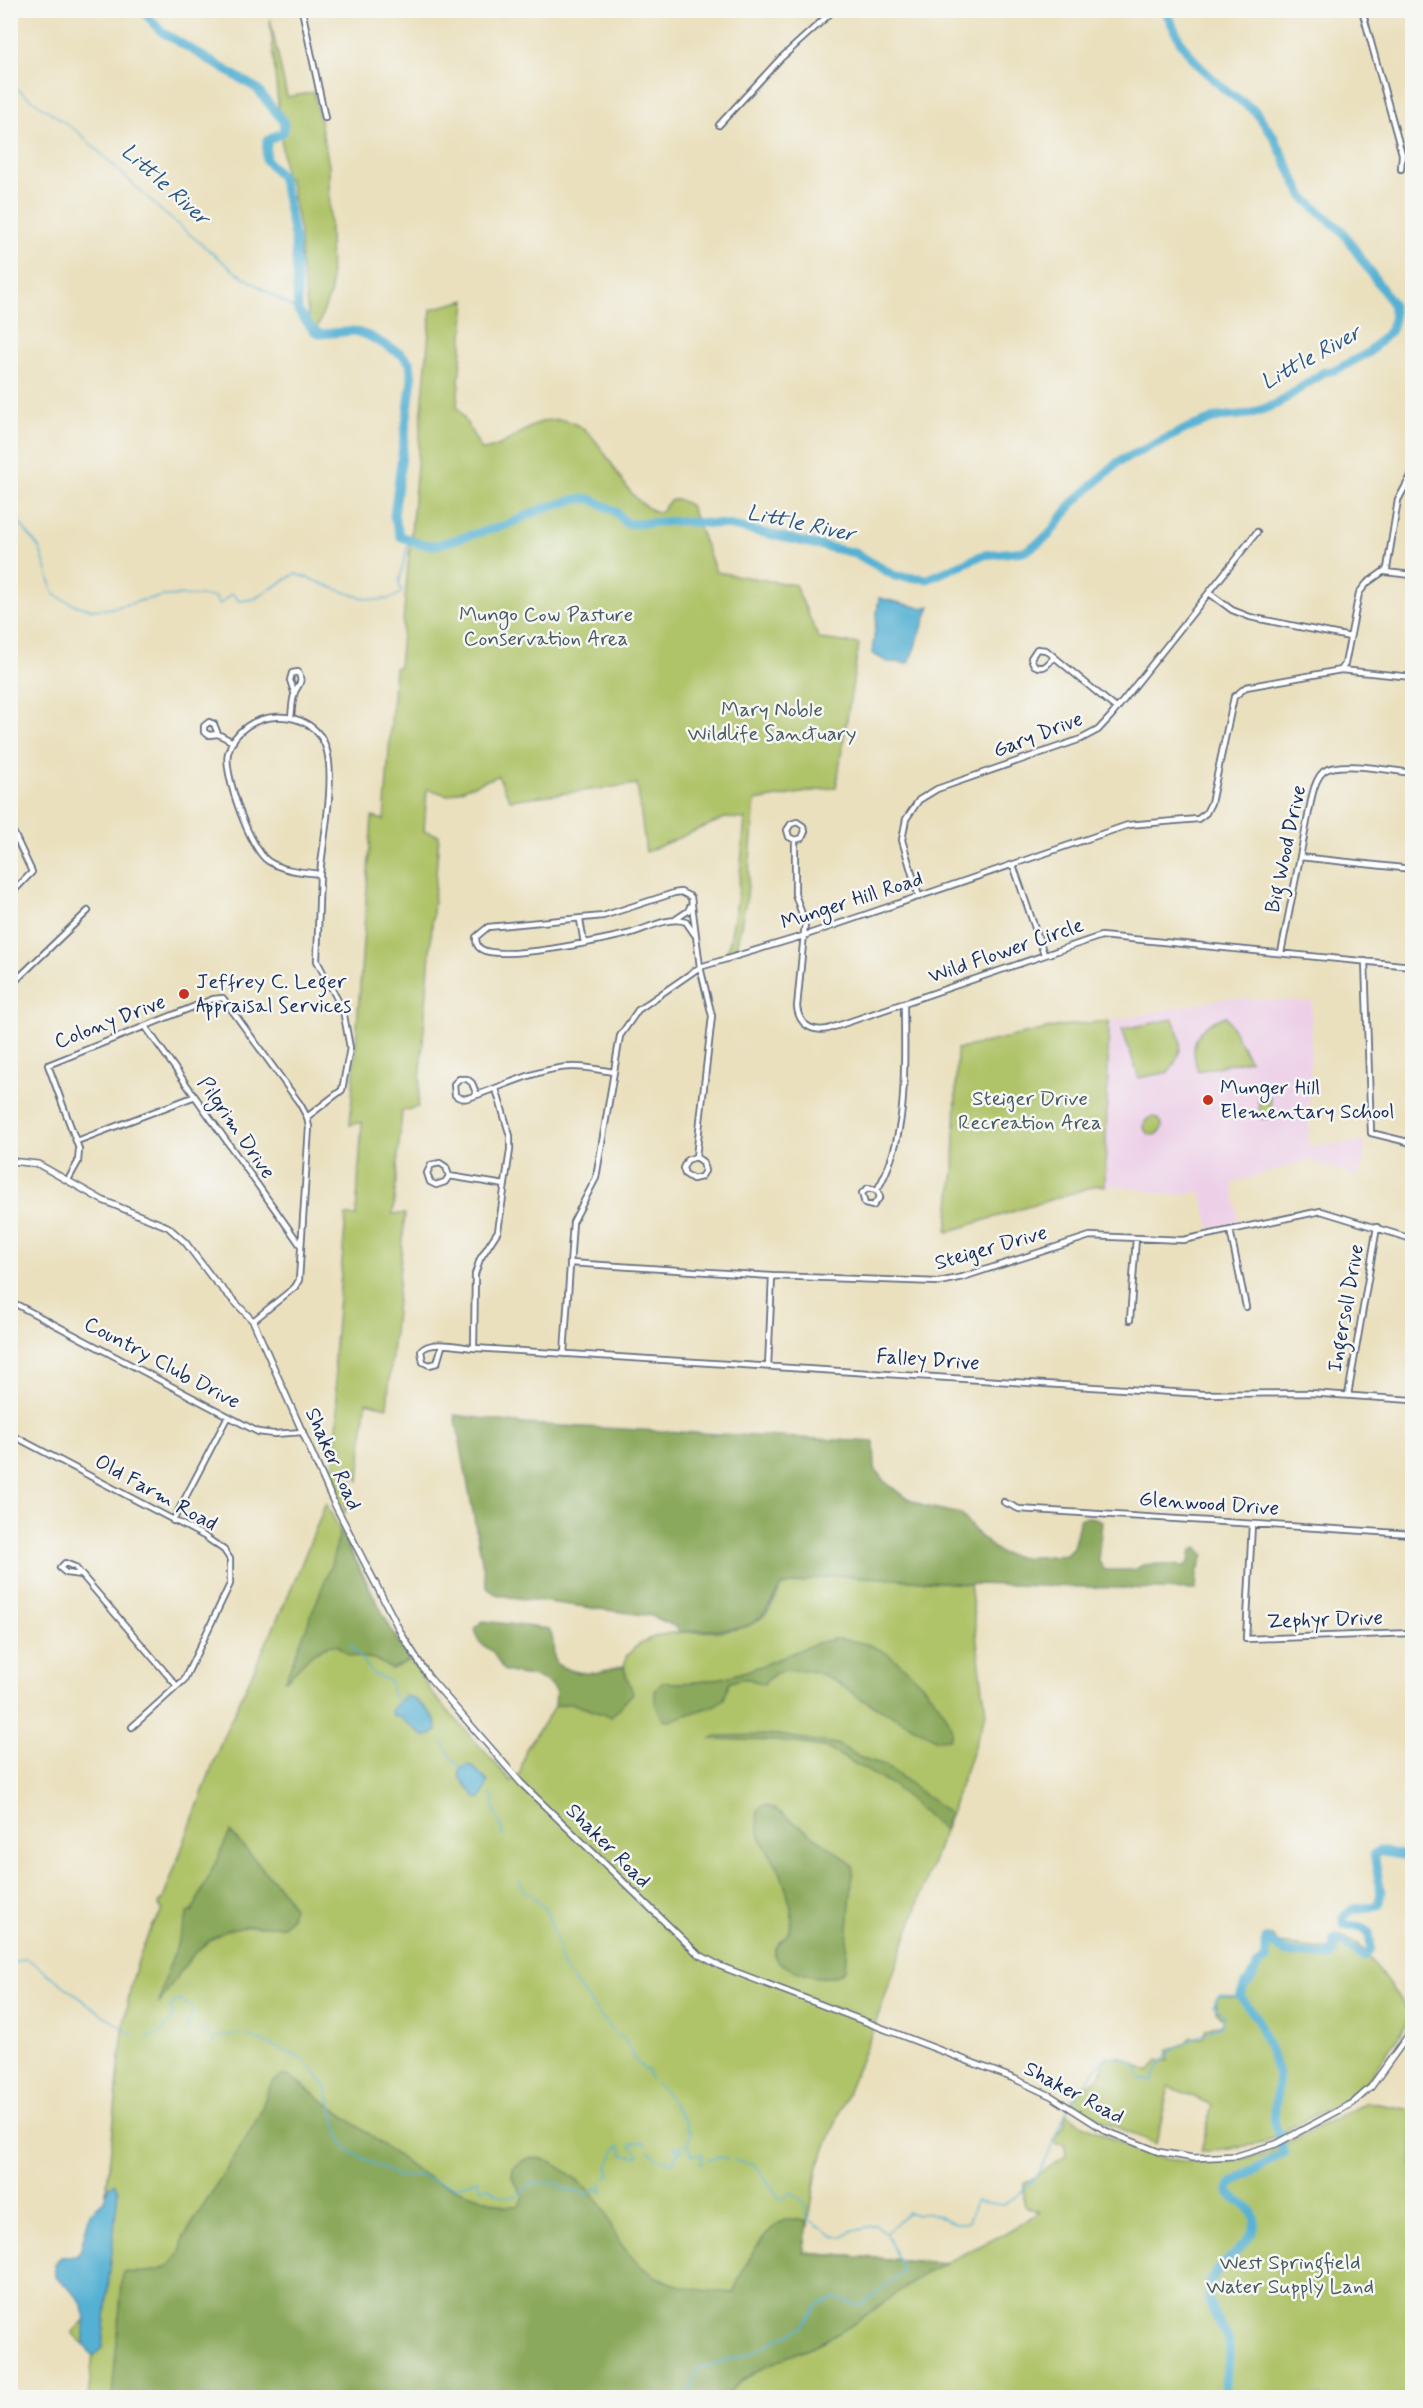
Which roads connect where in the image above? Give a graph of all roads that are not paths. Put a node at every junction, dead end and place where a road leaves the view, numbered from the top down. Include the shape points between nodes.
1 (302, 10) edge
2 (834, 10) edge
3 (1362, 10) edge
4 (325, 118) dead end
5 (718, 125) dead end
6 (1401, 169) dead end
7 (1413, 474) edge
8 (1257, 532) dead end
9 (1385, 572) junction
10 (1413, 575) edge
11 (1209, 593) junction
12 (1350, 637) junction
13 (1054, 657) junction
14 (1341, 670) junction
15 (1413, 677) edge
16 (294, 692) dead end
17 (1117, 709) junction
18 (291, 717) junction
19 (218, 734) dead end
20 (233, 742) junction
21 (1413, 773) edge
22 (10, 825) edge
23 (795, 840) dead end
24 (1300, 857) junction
25 (1013, 865) junction
26 (1413, 869) edge
27 (320, 874) junction
28 (10, 895) edge
29 (919, 897) junction
30 (692, 903) junction
31 (88, 911) dead end
32 (580, 920) junction
33 (674, 920) junction
34 (695, 935) junction
35 (803, 936) junction
36 (584, 943) junction
37 (1281, 953) junction
38 (1044, 954) junction
39 (1365, 961) junction
40 (1413, 966) edge
41 (700, 967) junction
42 (10, 986) edge
43 (904, 1003) junction
44 (145, 1026) junction
45 (613, 1072) junction
46 (496, 1089) junction
47 (477, 1095) junction
48 (193, 1097) junction
49 (307, 1117) junction
50 (77, 1141) junction
51 (1413, 1143) edge
52 (696, 1157) junction
53 (10, 1161) edge
54 (449, 1176) junction
55 (68, 1180) junction
56 (505, 1185) junction
57 (877, 1190) junction
58 (1377, 1227) junction
59 (1230, 1230) junction
60 (1136, 1238) junction
61 (1413, 1239) edge
62 (302, 1248) junction
63 (570, 1263) junction
64 (772, 1276) junction
65 (10, 1301) edge
66 (1246, 1307) dead end
67 (1130, 1320) dead end
68 (254, 1321) junction
69 (442, 1346) junction
70 (474, 1348) junction
71 (564, 1354) junction
72 (768, 1367) junction
73 (1348, 1395) junction
74 (1413, 1400) edge
75 (228, 1416) junction
76 (303, 1432) junction
77 (10, 1434) edge
78 (1004, 1502) dead end
79 (173, 1521) junction
80 (1252, 1524) junction
81 (1413, 1534) edge
82 (81, 1575) dead end
83 (1413, 1633) edge
84 (177, 1686) junction
85 (132, 1727) dead end
86 (1413, 2030) edge

1 - 4 street
2 - 5 street via 780,59
3 - 6 street via 1402,154
7 - 9 street via 1398,500
8 - 11 street, Gary Drive
9 - 10 street
9 - 12 street via 1362,588
11 - 12 street via 1241,615
11 - 17 street, Gary Drive
12 - 14 street
13 - 13 street via 1041,648 1031,658 1040,668
13 - 17 street
14 - 15 street
14 - 25 street, Munger Hill Road via 1252,685 1237,692 1211,803 1202,817 1135,823
16 - 18 street
17 - 29 street, Gary Drive via 1090,735 937,789 919,800 906,819 902,840
18 - 20 street via 256,720 243,728
18 - 27 street via 319,733 328,753
19 - 20 street
20 - 27 street via 228,769 256,850 280,867
21 - 24 street, Big Wood Drive via 1342,766 1324,771 1314,789
22 - 28 street via 33,872
23 - 35 street, Wild Flower Circle via 794,889 805,920
24 - 26 street
24 - 37 street, Big Wood Drive
25 - 29 street, Munger Hill Road
25 - 38 street
27 - 49 street via 317,961 343,1010 350,1048 342,1090
29 - 35 street, Munger Hill Road
30 - 32 street via 687,894 674,893
30 - 33 street via 688,911
30 - 34 street
31 - 42 street
32 - 36 street
32 - 36 street via 488,927 476,937 477,946 491,951 531,951
33 - 34 street via 686,922
33 - 36 street
34 - 41 street
35 - 41 street, Munger Hill Road
35 - 43 street, Wild Flower Circle via 797,1010 808,1027 828,1029
37 - 38 street, Wild Flower Circle via 1101,936
37 - 39 street, Wild Flower Circle
38 - 43 street, Wild Flower Circle
39 - 40 street, Wild Flower Circle
39 - 51 street via 1371,1133
41 - 45 street, Munger Hill Road via 631,1016 620,1036
41 - 52 street via 712,1027
43 - 57 street via 899,1125 889,1166
44 - 48 street, Pilgrim Drive
44 - 49 street, Colony Drive via 223,998
44 - 50 street, Colony Drive via 48,1065
45 - 46 street via 564,1068
45 - 63 street, Munger Hill Road via 598,1169 573,1222
46 - 47 street
46 - 56 street via 510,1136
47 - 47 street via 459,1098 454,1084 459,1079 468,1079
48 - 50 street
48 - 62 street, Pilgrim Drive
49 - 62 street
50 - 55 street, Colony Drive via 80,1156
52 - 52 street via 683,1166 685,1174 693,1179 705,1171 704,1162
53 - 55 street, Shaker Road via 38,1164
54 - 54 street via 446,1167 438,1162 427,1173 428,1180 436,1185
54 - 56 street
55 - 68 street, Shaker Road via 176,1233
56 - 70 street via 498,1231 475,1274
57 - 57 street via 864,1190 863,1203 878,1203
58 - 59 street, Steiger Drive via 1322,1210
58 - 61 street, Steiger Drive
58 - 73 street, Ingersoll Drive
59 - 60 street, Steiger Drive via 1184,1240
59 - 66 street
60 - 64 street, Steiger Drive via 1090,1236 939,1282
60 - 67 street
62 - 68 street via 297,1284
63 - 64 street, Steiger Drive
63 - 71 street, Munger Hill Road
64 - 72 street
65 - 75 street, Country Club Drive
68 - 76 street, Shaker Road
69 - 69 street via 437,1363 423,1362 424,1348
69 - 70 street, Falley Drive
70 - 71 street, Falley Drive
71 - 72 street, Falley Drive
72 - 73 street, Falley Drive via 1204,1394
73 - 74 street, Falley Drive
75 - 76 street, Country Club Drive via 265,1434
75 - 79 street
76 - 86 street, Shaker Road via 347,1529 428,1676 521,1783 675,1935 720,1966 1015,2079 1122,2138 1176,2156 1237,2156 1276,2144 1363,2096
77 - 79 street, Old Farm Road
78 - 80 street, Glenwood Drive via 1019,1509
79 - 84 street, Old Farm Road via 224,1550 232,1573 191,1668
80 - 81 street, Glenwood Drive
80 - 83 street, Zephyr Drive via 1246,1639
82 - 84 street
84 - 85 street, Old Farm Road

